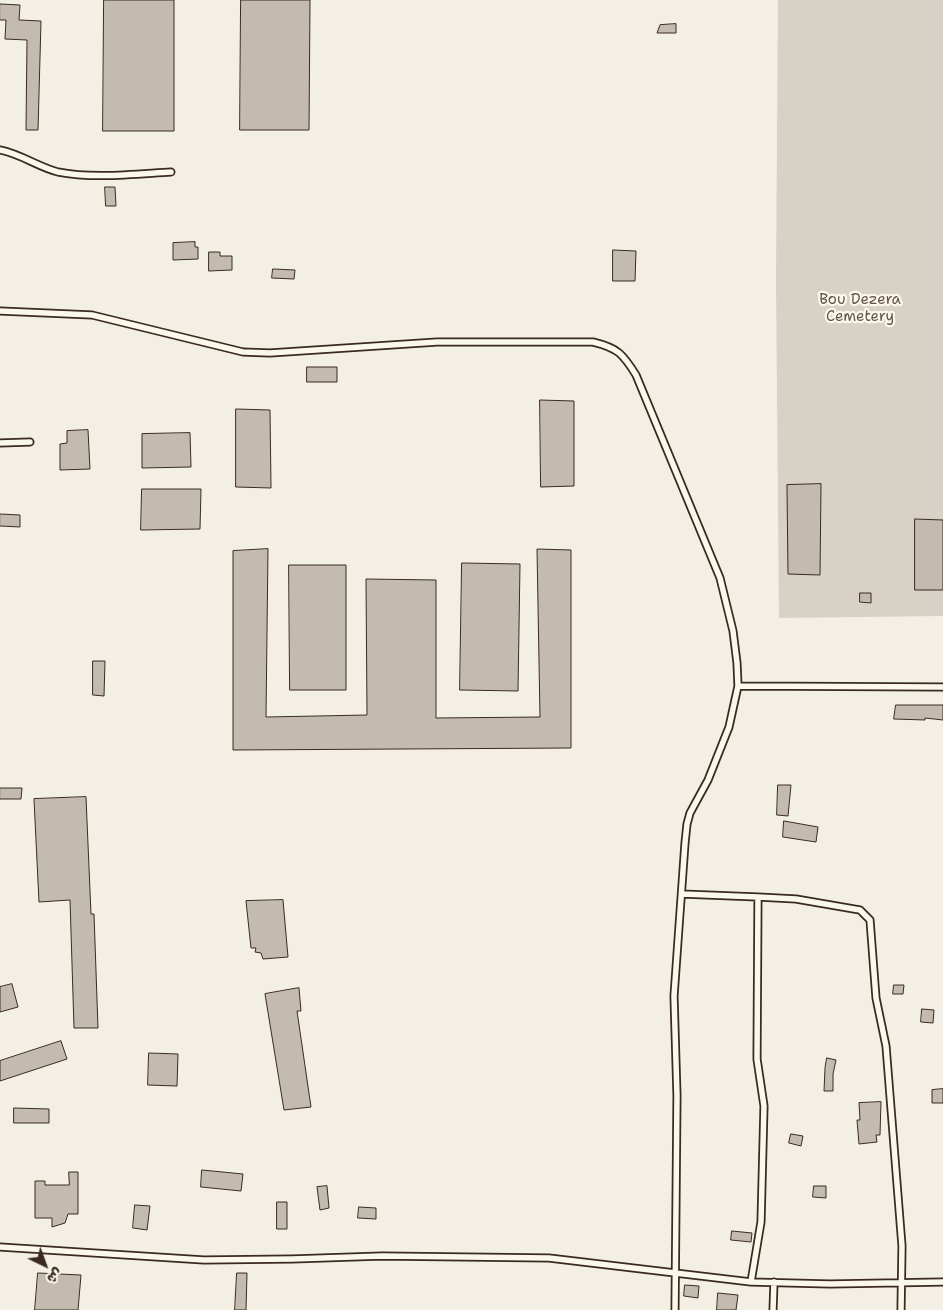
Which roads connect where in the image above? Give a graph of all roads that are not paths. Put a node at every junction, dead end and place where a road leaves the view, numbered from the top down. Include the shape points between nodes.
1 (0, 150) edge
2 (172, 172) dead end
3 (0, 311) edge
4 (30, 442) dead end
5 (0, 443) edge
6 (738, 686) junction
7 (943, 687) edge
8 (682, 894) junction
9 (758, 897) junction
10 (0, 1247) edge
11 (677, 1273) junction
12 (751, 1282) junction
13 (774, 1282) junction
14 (900, 1282) junction
15 (943, 1282) edge
16 (676, 1310) edge
17 (773, 1310) edge
18 (901, 1310) edge

1 - 2 lane via 71,174
3 - 6 lane via 92,315 243,352 437,342 593,342 611,346 625,358 636,375 720,578 733,631
4 - 5 lane
6 - 7 lane
6 - 8 lane via 724,740 687,824
8 - 9 lane
8 - 11 lane via 674,996
9 - 12 lane via 757,1060 764,1106 761,1222
9 - 14 lane via 796,899 860,910 870,920 876,998 886,1046 902,1246
10 - 11 lane via 204,1260 382,1256 549,1258
11 - 12 lane
11 - 16 lane
12 - 13 lane
13 - 14 lane
13 - 17 lane
14 - 15 lane
14 - 18 lane

